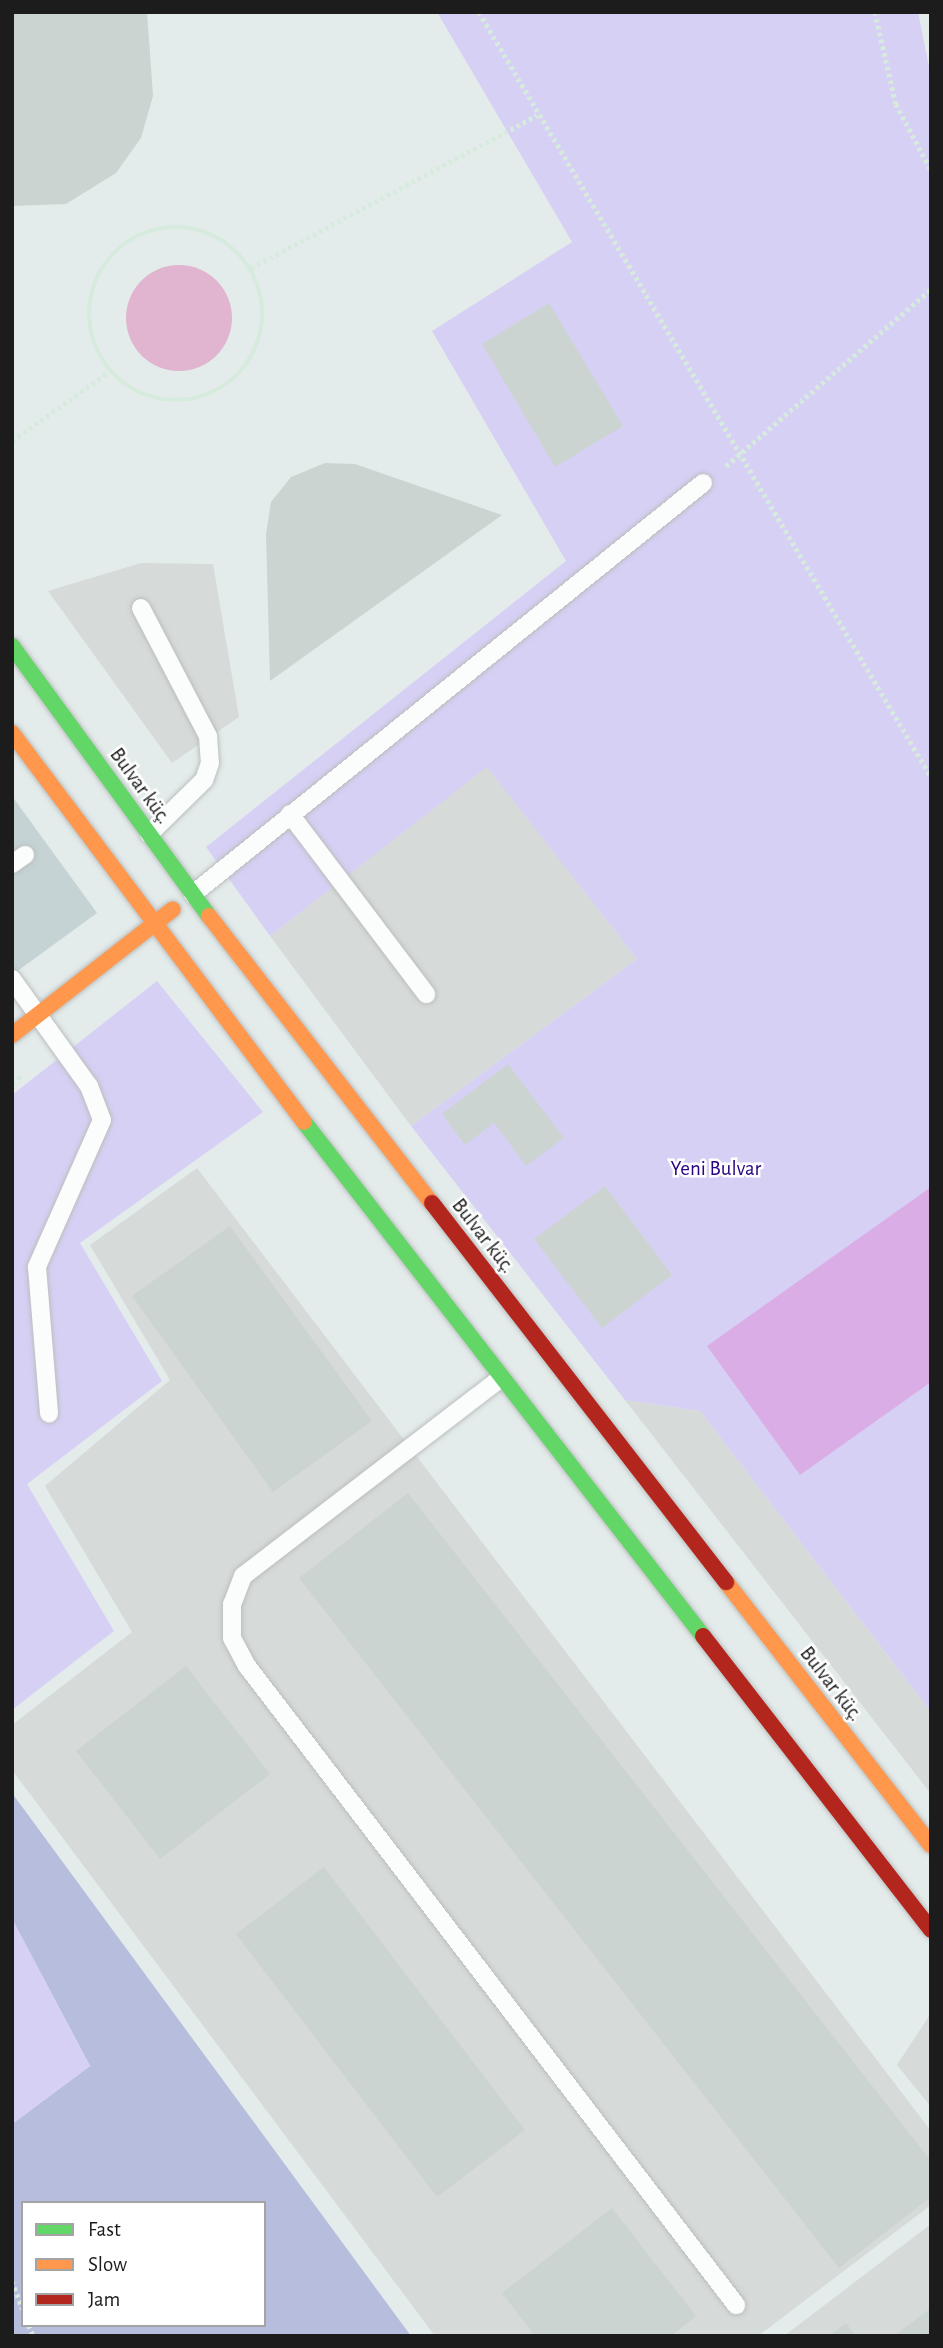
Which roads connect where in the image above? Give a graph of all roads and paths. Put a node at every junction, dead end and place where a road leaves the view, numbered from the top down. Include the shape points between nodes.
1 (479, 12) edge
2 (876, 12) edge
3 (537, 115) junction
4 (931, 170) edge
5 (251, 268) junction
6 (931, 289) edge
7 (110, 371) junction
8 (12, 441) edge
9 (744, 452) junction
10 (703, 484) joint
11 (141, 608) dead end
12 (12, 646) edge
13 (12, 733) edge
14 (931, 777) edge
15 (290, 814) junction
16 (149, 834) junction
17 (193, 894) junction
18 (153, 926) junction
19 (12, 979) edge
20 (426, 993) dead end
21 (36, 1016) junction
22 (12, 1035) edge
23 (501, 1378) junction
24 (565, 1397) junction
25 (49, 1414) dead end
26 (534, 1421) junction
27 (931, 1845) edge
28 (931, 1930) edge
29 (12, 2281) edge
30 (21, 2304) edge
31 (736, 2305) dead end

1 - 3 path
2 - 4 path via 896,104
3 - 5 path
3 - 9 path
5 - 7 path via 264,317 260,343 229,384 180,402 130,388
5 - 7 path via 234,247 186,227 135,236 114,252 90,298 89,324
6 - 9 path
7 - 8 path
9 - 10 path
9 - 14 path
10 - 15 lane
11 - 16 lane via 208,736 210,763 204,780
12 - 16 street, Bulvar küç.
13 - 18 street
15 - 17 lane
15 - 20 lane
16 - 17 street, Bulvar küç.
17 - 18 street
17 - 24 street, Bulvar küç.
18 - 21 street
18 - 23 street
19 - 21 lane
21 - 22 street
21 - 25 lane via 89,1086 102,1120 37,1267
23 - 26 street
23 - 31 lane via 243,1576 232,1604 232,1638 247,1666
24 - 26 street
24 - 27 street, Bulvar küç.
26 - 28 street
29 - 30 path

